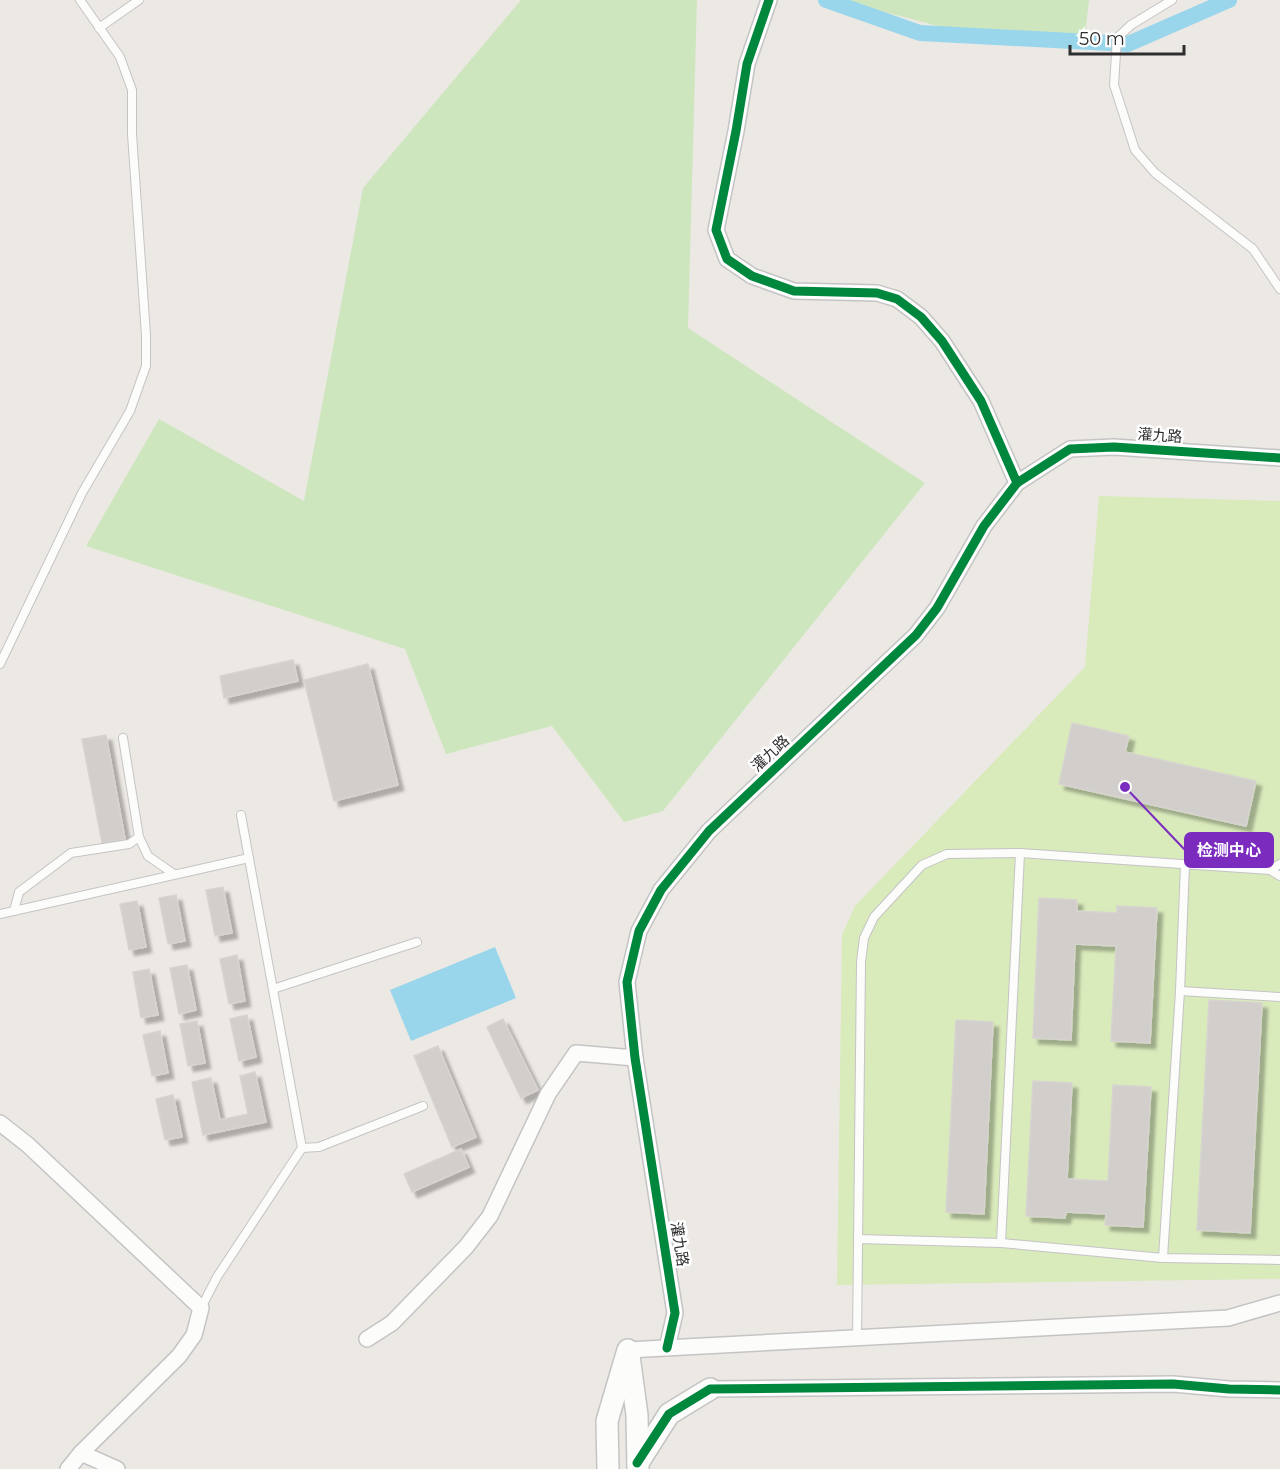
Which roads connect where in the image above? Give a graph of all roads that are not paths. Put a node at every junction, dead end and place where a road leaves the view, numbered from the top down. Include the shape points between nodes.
1 (80, 0) edge
2 (139, 0) edge
3 (769, 0) edge
4 (1172, 0) edge
5 (99, 28) junction
6 (1280, 290) edge
7 (1280, 458) edge
8 (1017, 483) junction
9 (0, 664) edge
10 (123, 738) dead end
11 (241, 815) dead end
12 (139, 837) junction
13 (1020, 853) junction
14 (249, 858) junction
15 (1280, 864) edge
16 (1185, 865) junction
17 (1270, 870) junction
18 (174, 874) junction
19 (1280, 876) edge
20 (14, 911) junction
21 (0, 914) edge
22 (417, 942) dead end
23 (273, 989) junction
24 (1180, 991) junction
25 (1280, 998) edge
26 (635, 1058) junction
27 (423, 1106) dead end
28 (0, 1123) edge
29 (302, 1148) junction
30 (858, 1239) junction
31 (1001, 1244) junction
32 (1163, 1258) junction
33 (1280, 1260) edge
34 (1280, 1303) edge
35 (201, 1308) junction
36 (367, 1339) dead end
37 (857, 1339) junction
38 (667, 1348) junction
39 (628, 1350) junction
40 (710, 1389) joint
41 (1280, 1390) edge
42 (81, 1453) junction
43 (638, 1466) edge
44 (68, 1469) edge
45 (117, 1469) edge
46 (608, 1469) edge

1 - 5 lane
2 - 5 lane
3 - 8 street via 747,64 716,230 727,259 752,276 794,291 877,293 897,299 921,317 942,341 981,401
4 - 6 lane via 1117,38 1114,85 1136,150 1155,173 1253,249
5 - 9 lane via 120,57 132,90 146,366 130,411 82,494
7 - 8 street, 灌九路 via 1114,447 1070,449
8 - 26 street, 灌九路 via 984,526 937,608 916,635 709,831 661,890 639,931 627,982
10 - 12 lane
11 - 14 lane
12 - 18 lane via 148,855
12 - 20 lane via 129,844 70,853 19,892
13 - 16 lane
13 - 30 lane via 947,854 922,865 874,917 864,938
13 - 31 lane
14 - 18 lane
14 - 23 lane
15 - 17 lane
16 - 17 lane
16 - 24 lane
17 - 19 lane
18 - 20 lane
20 - 21 lane
22 - 23 lane
23 - 29 lane
24 - 25 lane
24 - 32 lane
26 - 36 street via 576,1053 548,1094 490,1216 466,1247 393,1323
26 - 38 street, 灌九路 via 675,1313
27 - 29 lane via 319,1147
28 - 35 street
29 - 35 lane via 217,1277
30 - 31 lane
30 - 37 lane
31 - 32 lane
32 - 33 lane
34 - 37 street via 1228,1318
35 - 42 street via 194,1335 179,1356
37 - 38 street
38 - 39 street
39 - 43 street via 637,1415
39 - 46 street via 608,1420
40 - 41 street via 1173,1384
40 - 43 street via 669,1414
42 - 44 street
42 - 45 street

